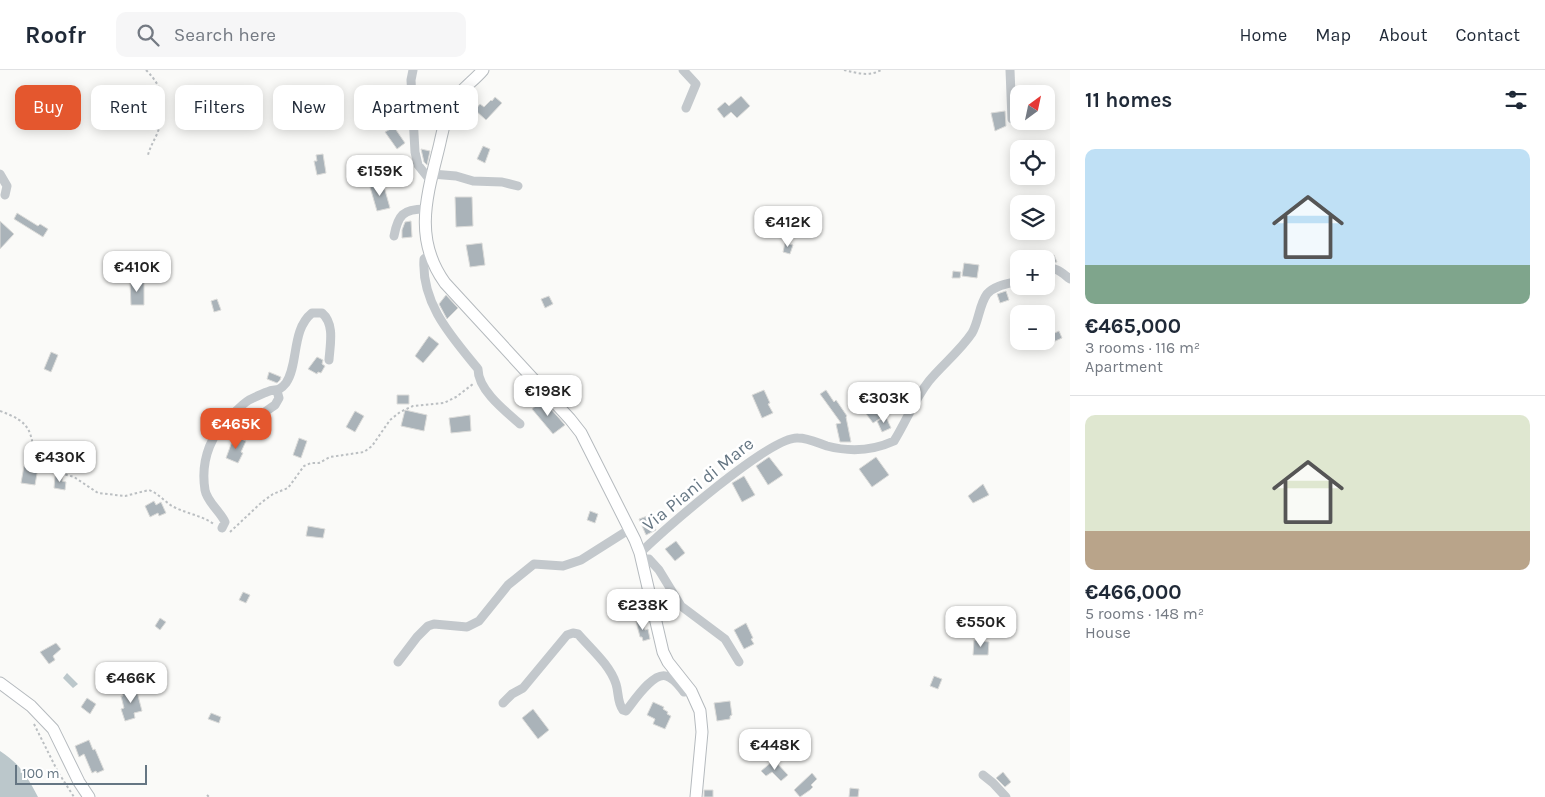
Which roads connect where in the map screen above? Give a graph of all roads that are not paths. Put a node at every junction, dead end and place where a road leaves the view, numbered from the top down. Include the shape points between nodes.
1 (413, 70) edge
2 (483, 70) edge
3 (683, 70) edge
4 (1010, 70) edge
5 (1011, 85) edge
6 (686, 108) dead end
7 (0, 174) edge
8 (431, 177) junction
9 (518, 186) dead end
10 (5, 195) dead end
11 (425, 209) junction
12 (394, 236) dead end
13 (430, 254) junction
14 (1055, 269) edge
15 (1070, 279) edge
16 (1010, 283) edge
17 (329, 360) dead end
18 (277, 392) junction
19 (520, 424) dead end
20 (252, 428) dead end
21 (222, 528) road end
22 (630, 529) junction
23 (640, 556) junction
24 (398, 662) dead end
25 (738, 662) dead end
26 (0, 684) edge
27 (690, 691) junction
28 (503, 703) dead end
29 (983, 775) dead end
30 (88, 797) edge
31 (696, 797) edge
32 (1006, 797) edge

1 - 8 street via 415,152 418,165
2 - 8 main road via 451,105
3 - 6 street via 696,84
4 - 5 street
7 - 10 street via 7,186
8 - 9 street via 456,176
8 - 11 main road
11 - 12 street via 403,213
11 - 13 main road
13 - 19 street via 424,259 423,266 431,304 446,330 478,369 478,378 500,408
13 - 22 main road via 445,283 581,433
14 - 15 street
16 - 23 street, Via Piani di Mare via 988,294 971,334 928,382 894,441 859,451 796,437 768,449 699,500
17 - 18 street via 329,322 322,313 312,313 302,324 287,380
18 - 20 street via 279,398 275,405 262,414
18 - 21 street via 268,391 246,402 223,422 210,443 205,465 205,491 225,522
22 - 23 main road
22 - 24 street via 581,560 563,566 534,564 508,585 479,621 467,627 428,626
23 - 25 street via 663,575 681,606 726,639
23 - 27 main road via 663,652
26 - 30 main road via 31,706 53,729
27 - 28 street via 684,692 674,680 661,676 654,678 623,710 616,683 605,665 578,634 573,633 567,635 523,688
27 - 31 main road via 697,702 701,720
29 - 32 street

